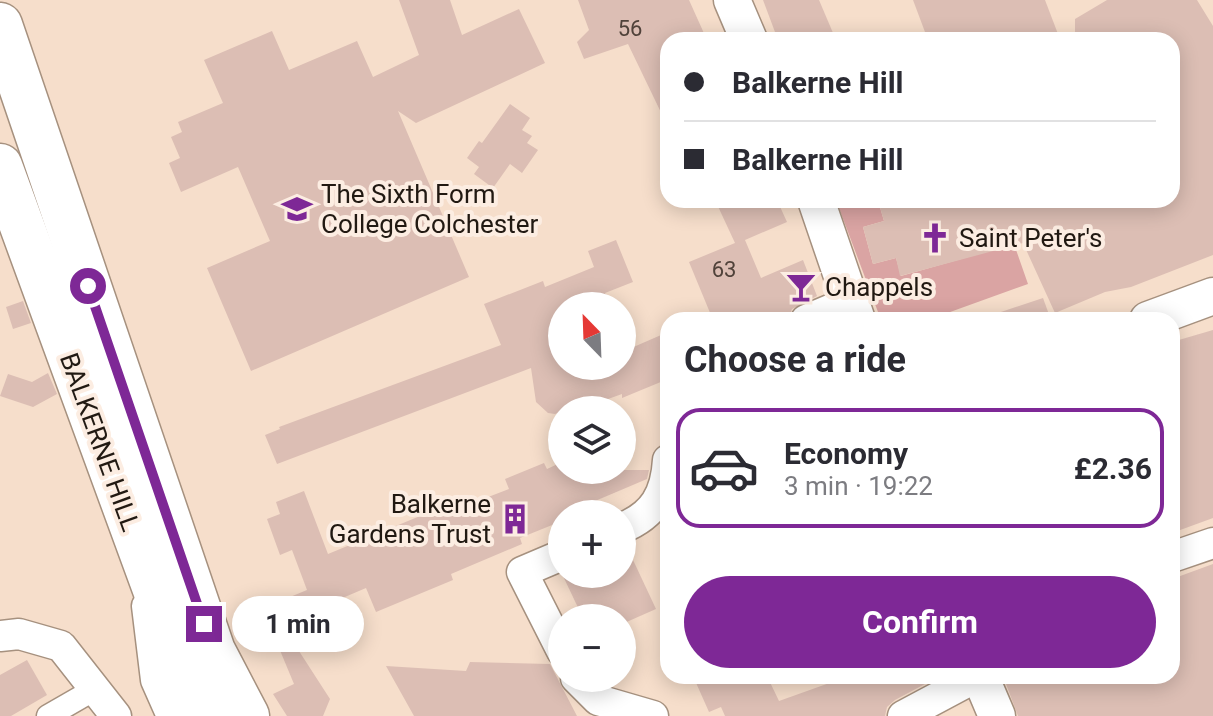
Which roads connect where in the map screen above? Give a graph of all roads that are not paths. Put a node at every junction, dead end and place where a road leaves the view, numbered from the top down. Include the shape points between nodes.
1 (732, 0) edge
2 (0, 25) edge
3 (746, 32) edge
4 (0, 166) edge
5 (819, 208) edge
6 (1213, 296) edge
7 (854, 310) edge
8 (1170, 312) edge
9 (660, 495) edge
10 (636, 522) edge
11 (1213, 543) edge
12 (139, 549) junction
13 (1180, 554) edge
14 (548, 561) edge
15 (548, 623) edge
16 (0, 636) edge
17 (964, 684) edge
18 (983, 684) edge
19 (95, 689) junction
20 (590, 692) edge
21 (48, 716) edge
22 (116, 716) edge
23 (172, 716) edge
24 (205, 716) edge
25 (247, 716) edge
26 (653, 716) edge
27 (903, 716) edge
28 (997, 716) edge

1 - 3 street
2 - 25 main road, BALKERNE HILL via 213,651
4 - 12 main road, BALKERNE HILL
5 - 7 street
6 - 8 street
9 - 10 street
11 - 13 street
12 - 23 street via 156,680
12 - 24 main road, BALKERNE HILL
14 - 15 street via 522,572
16 - 19 street via 19,634 61,646
17 - 27 street
18 - 28 street
19 - 21 street
19 - 22 street
20 - 26 street via 598,700

